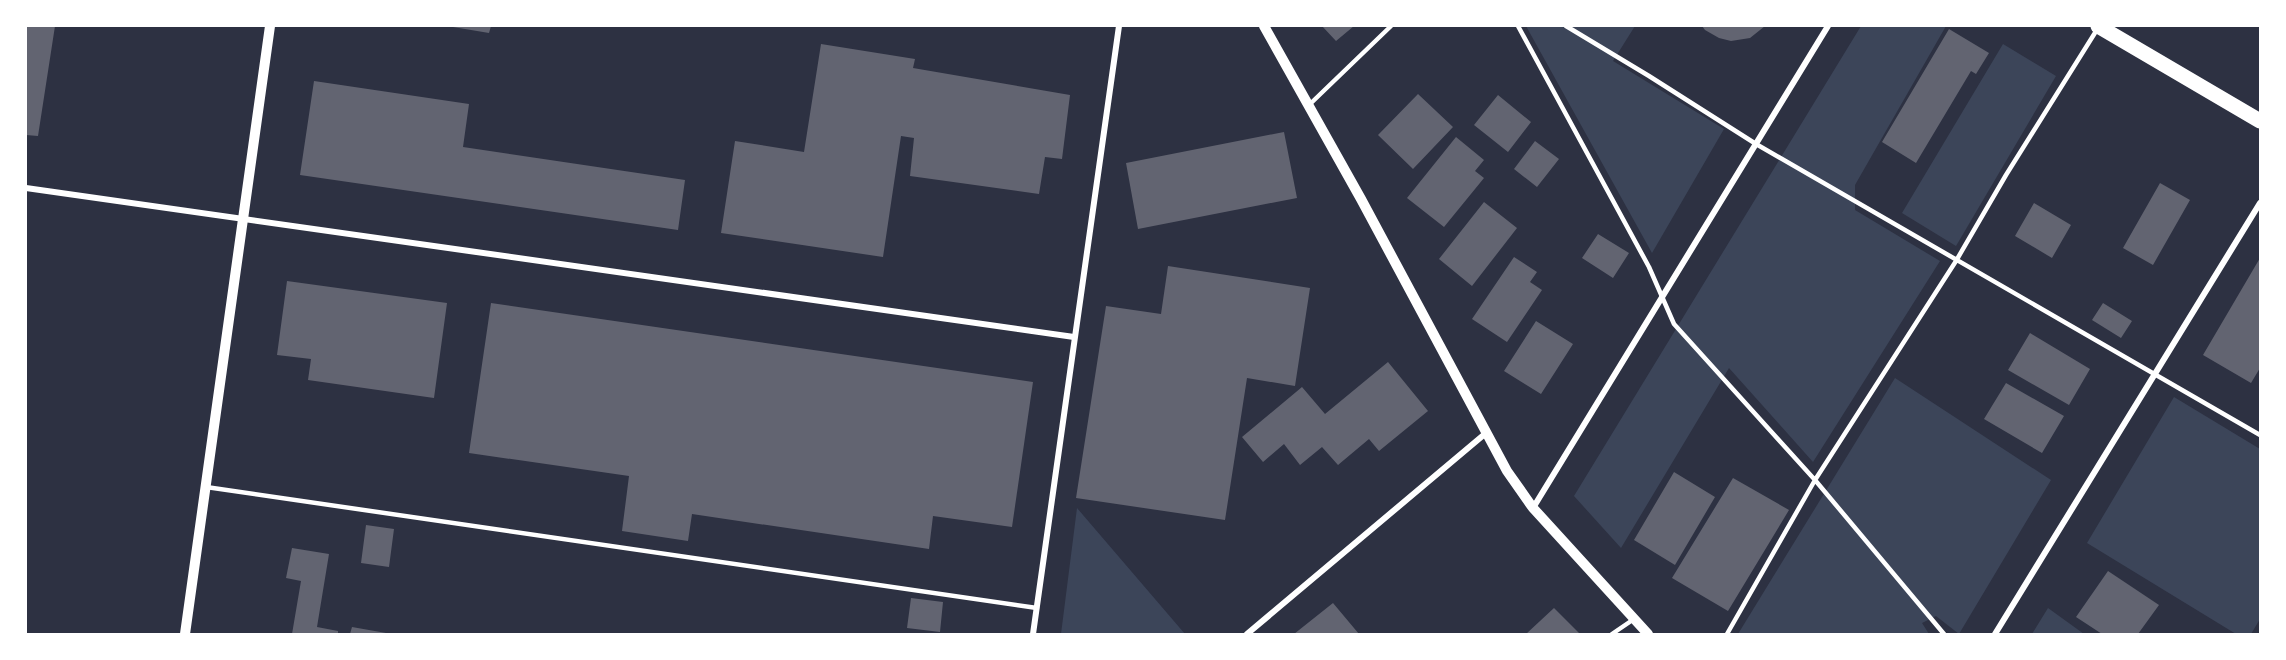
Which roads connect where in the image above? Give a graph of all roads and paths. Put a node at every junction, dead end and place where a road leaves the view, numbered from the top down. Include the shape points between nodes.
1 (270, 26) edge
2 (1119, 26) edge
3 (1264, 26) edge
4 (1391, 26) edge
5 (1518, 26) edge
6 (1566, 26) edge
7 (1828, 26) edge
8 (2099, 26) edge
9 (1309, 105) junction
10 (2260, 121) edge
11 (1756, 144) junction
12 (26, 188) edge
13 (2260, 203) edge
14 (242, 218) junction
15 (1956, 261) junction
16 (1663, 297) junction
17 (1074, 337) junction
18 (2155, 374) junction
19 (1486, 433) junction
20 (2260, 435) edge
21 (1815, 480) junction
22 (206, 487) junction
23 (1533, 508) junction
24 (1037, 608) junction
25 (1634, 619) junction
26 (185, 634) edge
27 (1033, 634) edge
28 (1247, 634) edge
29 (1612, 634) edge
30 (1648, 634) edge
31 (1726, 634) edge
32 (1944, 634) edge
33 (1995, 634) edge

1 - 14 street
2 - 17 street
3 - 9 street
4 - 9 lane
5 - 16 lane
6 - 11 lane
7 - 11 street
8 - 10 main road
8 - 15 lane
9 - 19 street
11 - 15 lane
11 - 16 street
12 - 14 street
13 - 18 street
14 - 17 street
14 - 22 street
15 - 18 lane
15 - 21 lane
16 - 21 lane via 1674,324
16 - 23 street
17 - 24 street
18 - 20 lane
18 - 33 street
19 - 23 street via 1506,471
19 - 28 street
21 - 31 lane
21 - 32 lane
22 - 24 lane
22 - 26 street
23 - 25 street
24 - 27 street
25 - 29 lane
25 - 30 street

